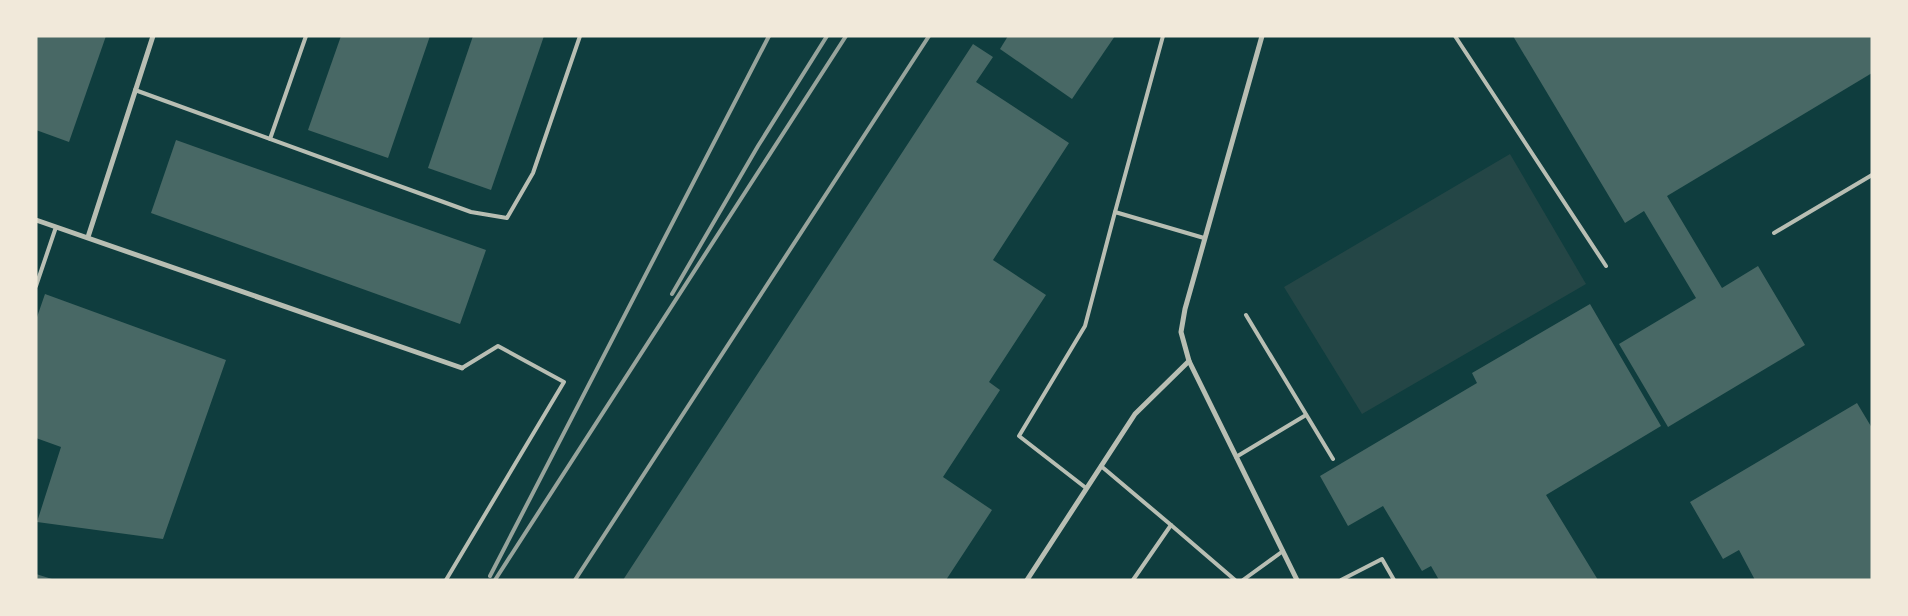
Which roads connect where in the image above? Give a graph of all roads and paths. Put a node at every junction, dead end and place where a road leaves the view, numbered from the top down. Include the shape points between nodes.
1 (153, 36) edge
2 (306, 36) edge
3 (580, 36) edge
4 (1162, 36) edge
5 (1262, 36) edge
6 (1456, 36) edge
7 (135, 90) junction
8 (270, 139) junction
9 (1872, 175) edge
10 (1115, 212) junction
11 (36, 220) edge
12 (56, 227) junction
13 (1774, 233) dead end
14 (88, 237) junction
15 (1204, 238) junction
16 (1606, 266) dead end
17 (36, 286) edge
18 (1246, 315) dead end
19 (1189, 361) junction
20 (462, 368) joint
21 (1306, 415) junction
22 (1236, 458) junction
23 (1333, 459) dead end
24 (1101, 466) junction
25 (1086, 488) junction
26 (1171, 525) junction
27 (1282, 551) junction
28 (446, 580) edge
29 (1027, 580) edge
30 (1133, 580) edge
31 (1235, 580) edge
32 (1243, 580) edge
33 (1297, 580) edge
34 (1341, 580) edge
35 (1394, 580) edge

1 - 7 street
2 - 8 lane
3 - 8 lane via 533,173 507,218 471,212
4 - 10 lane
5 - 15 street
6 - 16 lane
7 - 8 lane
7 - 14 street
9 - 13 lane
10 - 15 lane
10 - 25 lane via 1085,326 1020,436
11 - 12 street
12 - 14 street
12 - 17 lane
14 - 20 street
15 - 19 street via 1181,332
18 - 21 lane
19 - 22 street
19 - 24 street via 1135,414
20 - 28 lane via 498,346 564,382
21 - 22 lane
21 - 23 lane
22 - 27 street
24 - 25 street
24 - 26 lane
25 - 29 street
26 - 30 lane
26 - 31 lane
27 - 32 lane
27 - 33 street
34 - 35 lane via 1382,558

